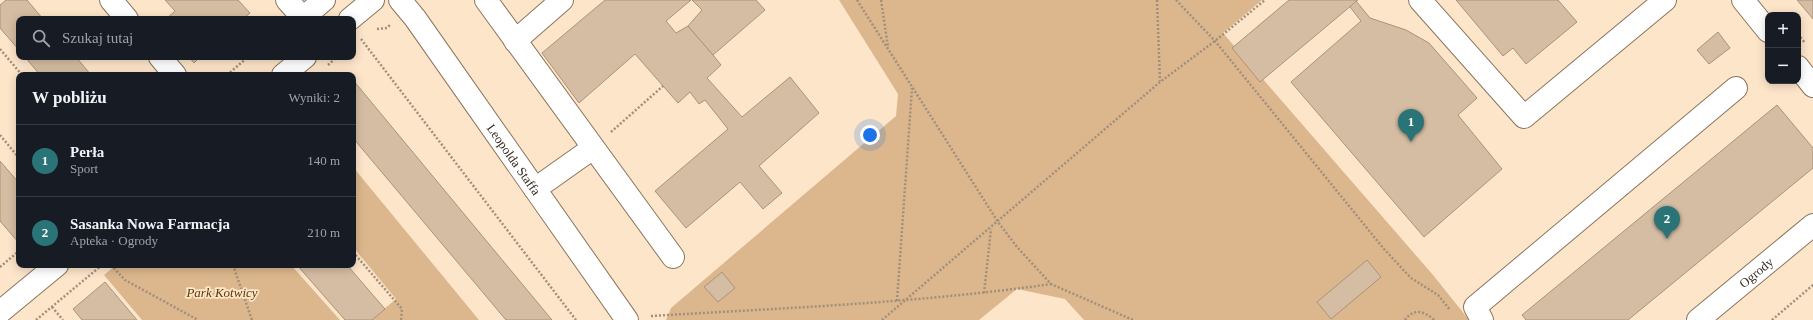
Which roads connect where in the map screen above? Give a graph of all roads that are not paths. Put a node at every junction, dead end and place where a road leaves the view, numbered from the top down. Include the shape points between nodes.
1 (111, 0) edge
2 (287, 0) edge
3 (324, 0) edge
4 (373, 0) edge
5 (400, 0) edge
6 (486, 0) edge
7 (562, 0) edge
8 (1420, 0) edge
9 (1665, 0) edge
10 (1743, 0) edge
11 (124, 16) edge
12 (301, 16) edge
13 (305, 16) edge
14 (354, 16) edge
15 (1765, 27) edge
16 (516, 41) junction
17 (162, 60) edge
18 (301, 60) edge
19 (172, 72) edge
20 (287, 72) edge
21 (1801, 72) edge
22 (1813, 86) edge
23 (1736, 88) dead end
24 (600, 141) junction
25 (536, 189) junction
26 (1813, 224) edge
27 (673, 257) dead end
28 (53, 268) edge
29 (0, 312) edge
30 (638, 318) edge
31 (1482, 320) edge
32 (1698, 320) edge

1 - 11 street
2 - 12 street
3 - 13 street
4 - 14 street
5 - 25 street, Leopolda Staffa
6 - 16 street
7 - 16 street
8 - 9 street via 1524,117
10 - 15 street
16 - 24 street
17 - 19 street
18 - 20 street
21 - 22 street
23 - 31 street via 1475,307
24 - 25 street
24 - 27 street
25 - 30 street, Leopolda Staffa
26 - 32 street, Ogrody
28 - 29 street

